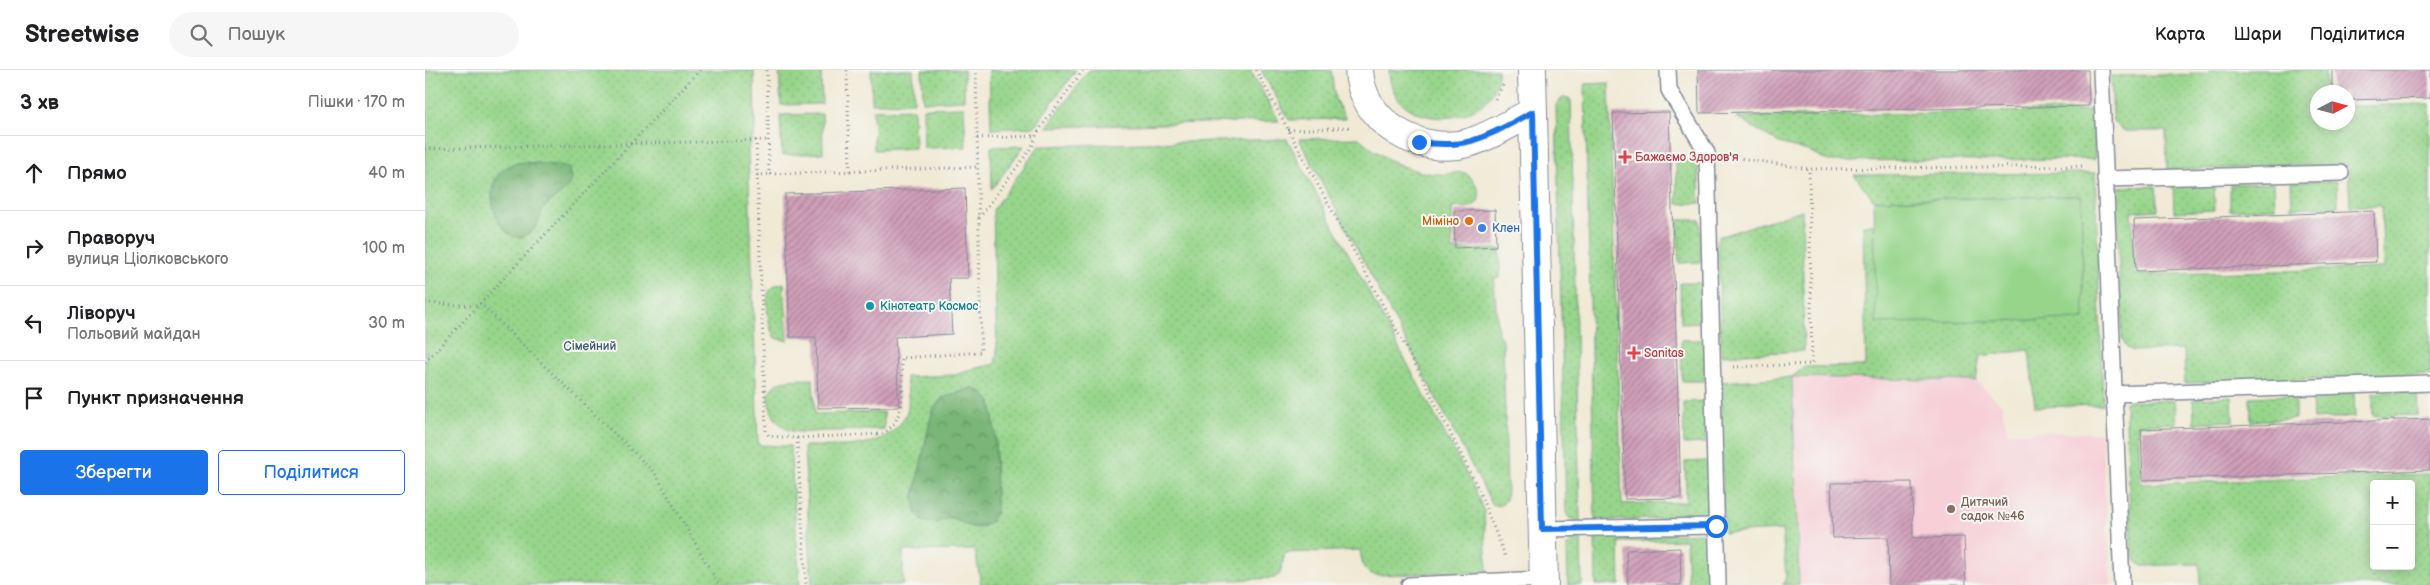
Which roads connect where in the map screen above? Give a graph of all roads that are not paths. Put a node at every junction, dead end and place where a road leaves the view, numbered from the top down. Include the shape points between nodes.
1 (1359, 70) edge
2 (1532, 70) edge
3 (1668, 70) edge
4 (2101, 70) edge
5 (1533, 112) junction
6 (2104, 172) junction
7 (2341, 173) dead end
8 (2430, 382) edge
9 (2113, 394) junction
10 (1716, 526) junction
11 (1542, 529) junction
12 (1544, 582) edge
13 (1409, 585) edge
14 (1718, 585) edge
15 (2122, 585) edge

1 - 5 street via 1366,99 1377,116 1389,128 1419,142 1439,145 1468,143
2 - 5 street
3 - 10 lane via 1669,90 1707,153
4 - 6 lane
5 - 11 street
6 - 7 lane
6 - 9 lane
8 - 9 lane
9 - 15 lane
10 - 11 lane
10 - 14 lane
11 - 12 street
12 - 13 lane via 1515,580

